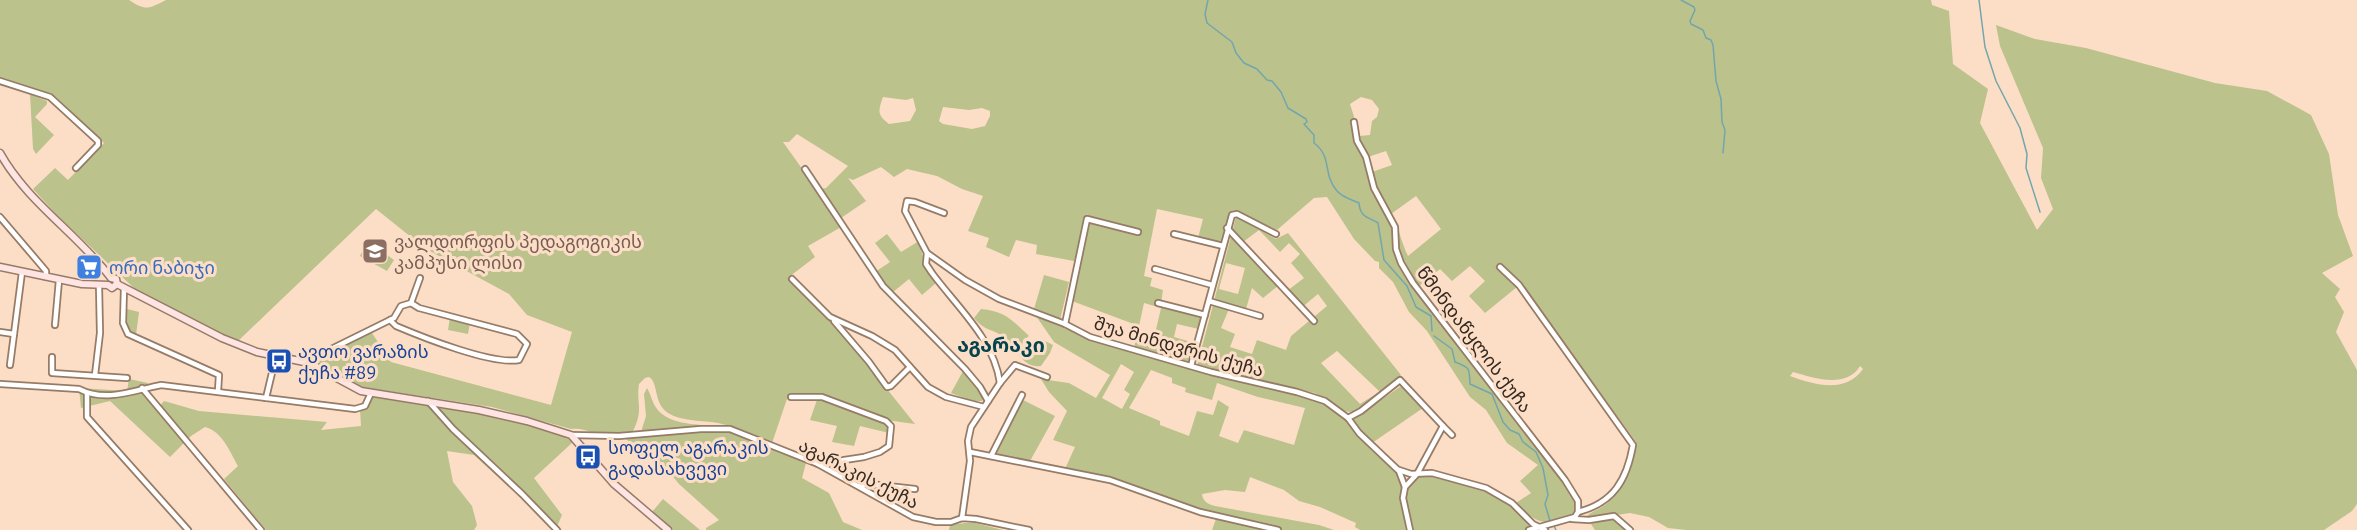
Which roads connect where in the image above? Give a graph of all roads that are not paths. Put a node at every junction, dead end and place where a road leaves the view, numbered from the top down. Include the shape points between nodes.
1 (0, 81) edge
2 (1354, 122) dead end
3 (0, 153) edge
4 (75, 168) dead end
5 (805, 170) dead end
6 (944, 213) dead end
7 (0, 218) edge
8 (1227, 228) junction
9 (1138, 232) dead end
10 (1174, 234) dead end
11 (1276, 234) dead end
12 (1222, 246) junction
13 (927, 253) junction
14 (0, 267) edge
15 (1500, 267) dead end
16 (104, 268) junction
17 (1155, 269) dead end
18 (22, 272) junction
19 (46, 277) junction
20 (111, 278) junction
21 (420, 278) dead end
22 (792, 279) dead end
23 (59, 280) junction
24 (117, 284) junction
25 (108, 285) junction
26 (1212, 285) junction
27 (99, 286) junction
28 (124, 288) junction
29 (1209, 301) junction
30 (411, 303) junction
31 (1158, 303) dead end
32 (1205, 315) junction
33 (1260, 316) dead end
34 (830, 317) junction
35 (390, 320) junction
36 (1314, 321) dead end
37 (1065, 324) junction
38 (55, 325) dead end
39 (0, 332) edge
40 (14, 334) junction
41 (276, 356) junction
42 (52, 357) dead end
43 (302, 361) junction
44 (10, 365) dead end
45 (1191, 366) junction
46 (910, 368) junction
47 (95, 375) junction
48 (1047, 377) dead end
49 (127, 378) dead end
50 (1000, 383) junction
51 (0, 384) edge
52 (142, 388) junction
53 (218, 391) junction
54 (87, 393) junction
55 (371, 393) junction
56 (1022, 395) dead end
57 (791, 397) dead end
58 (266, 398) junction
59 (987, 401) junction
60 (428, 402) junction
61 (984, 407) junction
62 (1348, 418) junction
63 (1443, 426) junction
64 (571, 435) junction
65 (1452, 435) dead end
66 (970, 452) junction
67 (991, 456) junction
68 (818, 464) junction
69 (1397, 469) junction
70 (1417, 474) junction
71 (860, 486) junction
72 (1405, 487) junction
73 (915, 489) dead end
74 (1578, 512) junction
75 (962, 518) junction
76 (1570, 519) junction
77 (1543, 528) edge
78 (188, 530) edge
79 (261, 530) edge
80 (557, 530) edge
81 (668, 530) edge
82 (1029, 530) edge
83 (1278, 530) edge
84 (1410, 530) edge
85 (1529, 530) edge
86 (1629, 530) edge

1 - 4 street via 50,97 98,141
2 - 74 street, წმინდაწყლის ქუჩა via 1374,188 1395,227 1401,263 1413,284 1565,480 1578,501
3 - 16 street via 25,186
5 - 59 street via 884,286 965,369
6 - 13 street via 907,201 905,211
7 - 19 street via 46,271
8 - 11 street via 1234,213
8 - 12 street
8 - 36 street
9 - 37 street via 1087,219
10 - 12 street
12 - 26 street
13 - 37 street, შუა მინდვრის ქუჩა via 999,299
13 - 50 street via 926,264 980,334 994,359
14 - 18 street
15 - 74 street via 1519,285 1633,445 1626,472 1613,492 1593,508
16 - 20 street
16 - 27 street via 105,280
17 - 26 street
18 - 19 street
18 - 40 street
19 - 23 street
20 - 24 street
20 - 25 street
21 - 30 street
22 - 34 street
23 - 27 street
23 - 38 street
24 - 25 street via 113,288
24 - 28 street
25 - 27 street
26 - 29 street
27 - 47 street via 100,333
28 - 41 street via 222,338
28 - 53 street via 123,323 128,334 219,375
29 - 32 street
29 - 33 street
30 - 35 street via 401,306
30 - 35 street via 503,329 522,336 527,344 519,360 501,359 459,350
31 - 32 street
32 - 45 street
34 - 46 street via 886,344
34 - 46 street via 887,387
35 - 43 street
37 - 45 street, შუა მინდვრის ქუჩა via 1090,337
39 - 40 street
40 - 44 street
41 - 43 street
41 - 58 street
42 - 47 street via 52,373
43 - 55 street via 321,367 353,388
45 - 62 street, შუა მინდვრის ქუჩა via 1314,397
46 - 61 street via 928,387 946,397
47 - 49 street
48 - 50 street via 1015,365
50 - 59 street
51 - 54 street via 80,389
52 - 53 street via 161,385
52 - 54 street via 120,394
52 - 79 street
53 - 58 street
54 - 78 street via 87,417
55 - 58 street via 360,409
55 - 60 street
56 - 67 street
57 - 68 street via 822,397 891,426 889,446 880,452
59 - 61 street
60 - 64 street via 512,417
60 - 80 street
61 - 66 street via 969,433
62 - 63 street via 1400,380
62 - 69 street, შუა მინდვრის ქუჩა
63 - 65 street
63 - 70 street
64 - 68 street, აგარაკის ქუჩა via 619,436 722,428
64 - 81 street via 614,484
66 - 67 street
66 - 75 street
67 - 83 street via 1110,480 1200,512
68 - 71 street, აგარაკის ქუჩა
69 - 70 street
69 - 72 street, შუა მინდვრის ქუჩა
70 - 72 street
70 - 77 street via 1432,473 1486,488
71 - 73 street
71 - 75 street, აგარაკის ქუჩა via 913,517 936,522
72 - 84 street, შუა მინდვრის ქუჩა via 1403,498
74 - 76 street
75 - 82 street, აგარაკის ქუჩა
76 - 77 street
76 - 86 street via 1614,516
77 - 85 street

